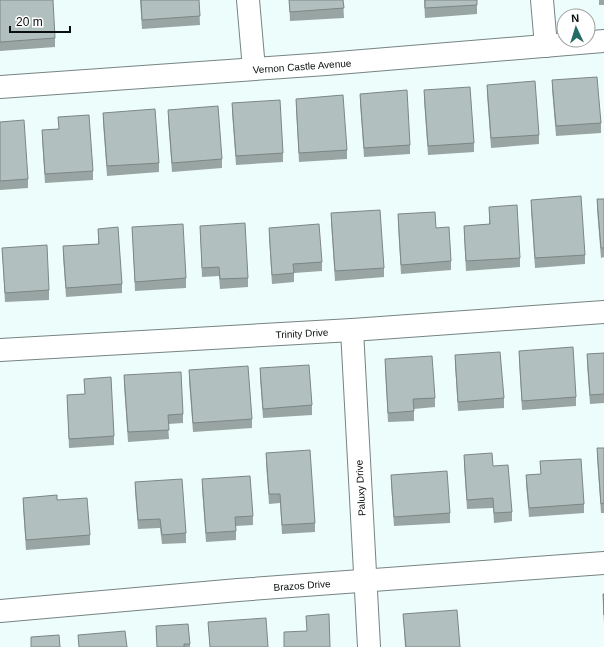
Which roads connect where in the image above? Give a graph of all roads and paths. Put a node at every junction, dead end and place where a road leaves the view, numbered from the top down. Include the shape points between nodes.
1 (248, 0) edge
2 (542, 0) edge
3 (604, 42) edge
4 (546, 46) junction
5 (254, 69) junction
6 (0, 87) edge
7 (604, 312) edge
8 (352, 330) junction
9 (0, 350) edge
10 (604, 563) edge
11 (365, 581) junction
12 (0, 611) edge
13 (369, 647) edge

1 - 5 street
2 - 4 street
3 - 4 street, Vernon Castle Avenue
4 - 5 street, Vernon Castle Avenue
5 - 6 street, Vernon Castle Avenue
7 - 8 street, Trinity Drive
8 - 9 street, Trinity Drive
8 - 11 street, Paluxy Drive
10 - 11 street, Brazos Drive
11 - 12 street, Brazos Drive
11 - 13 street, Paluxy Drive

